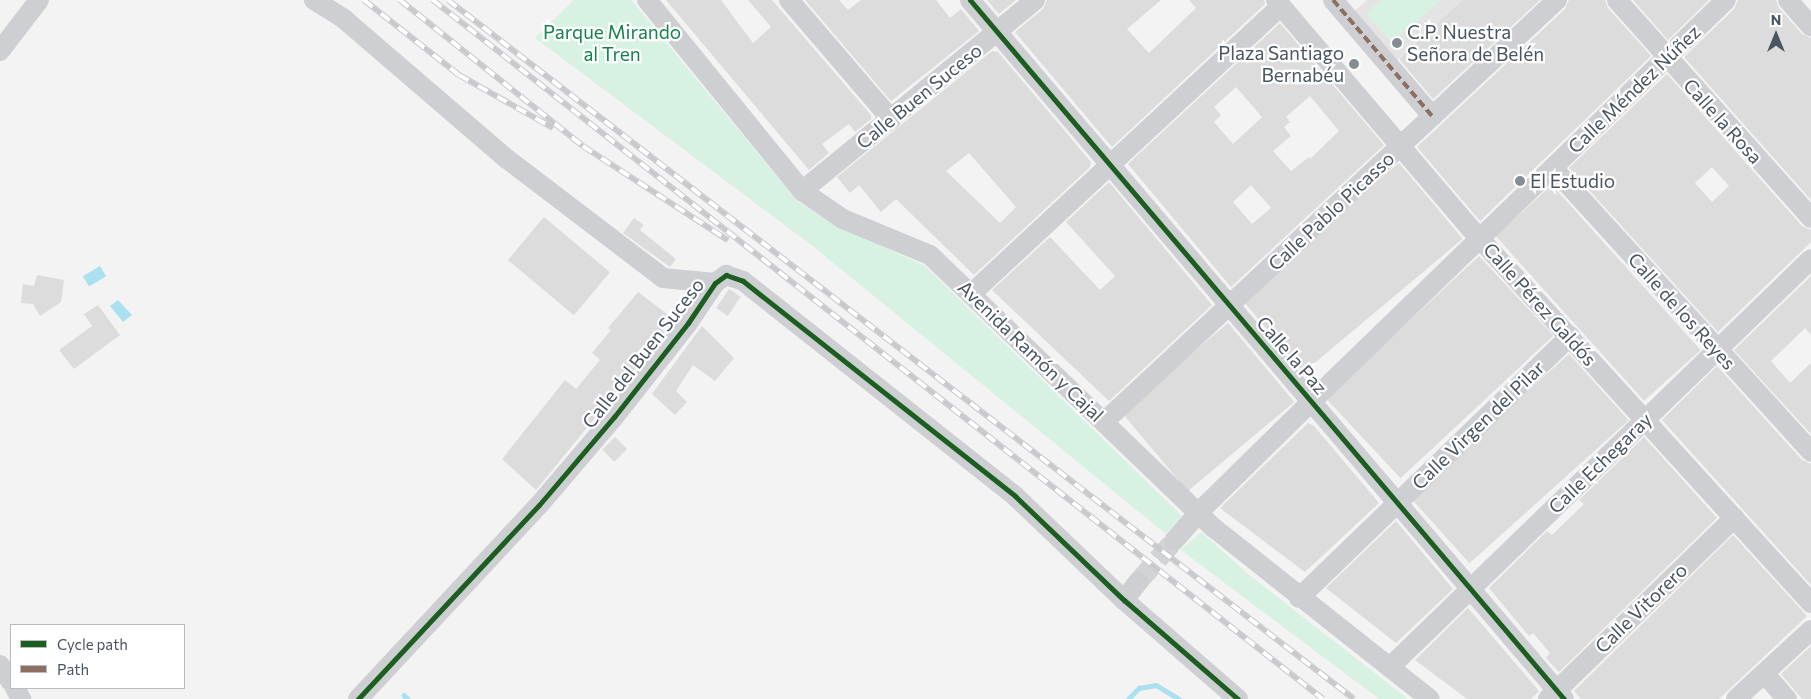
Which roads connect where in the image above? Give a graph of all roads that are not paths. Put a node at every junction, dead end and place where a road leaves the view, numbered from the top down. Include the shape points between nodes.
1 (39, 0) edge
2 (314, 0) edge
3 (647, 0) edge
4 (789, 0) edge
5 (970, 0) edge
6 (1035, 0) edge
7 (1333, 0) edge
8 (1557, 0) edge
9 (1617, 0) edge
10 (1726, 0) edge
11 (1788, 0) edge
12 (1278, 3) edge
13 (1811, 26) edge
14 (997, 32) junction
15 (0, 51) edge
16 (1667, 58) junction
17 (1432, 116) junction
18 (891, 119) junction
19 (1401, 144) junction
20 (1109, 164) junction
21 (1553, 168) junction
22 (802, 191) junction
23 (1811, 218) edge
24 (1481, 239) junction
25 (1811, 259) edge
26 (715, 283) junction
27 (971, 294) junction
28 (1230, 306) junction
29 (1570, 336) junction
30 (1717, 350) junction
31 (1312, 401) junction
32 (1644, 420) junction
33 (1105, 421) junction
34 (1811, 452) edge
35 (1398, 503) junction
36 (1198, 513) junction
37 (1734, 518) junction
38 (1174, 541) tunnel mouth
39 (1138, 582) tunnel mouth
40 (1471, 589) junction
41 (1299, 598) junction
42 (1124, 600) junction
43 (1811, 602) edge
44 (1811, 630) edge
45 (0, 665) edge
46 (1390, 668) junction
47 (1764, 673) junction
48 (10, 680) edge
49 (1556, 696) edge
50 (358, 699) edge
51 (1238, 699) edge
52 (1430, 699) edge
53 (1736, 699) edge
54 (1787, 699) edge

1 - 15 street
2 - 26 street via 344,18 507,159 663,278
3 - 22 street, Avenida Ramón y Cajal
4 - 18 street
5 - 14 street, Calle la Paz
6 - 14 street, Calle Buen Suceso
7 - 17 street
8 - 17 street, Calle Pablo Picasso
9 - 16 street, Calle la Rosa
10 - 16 street, Calle Méndez Núñez
11 - 13 street
12 - 19 street, Calle Pérez Galdós
12 - 20 street
14 - 18 street, Calle Buen Suceso
14 - 20 street, Calle la Paz
16 - 21 street, Calle Méndez Núñez
16 - 23 street, Calle la Rosa
17 - 19 street, Calle Pablo Picasso
18 - 22 street, Calle Buen Suceso
19 - 24 street, Calle Pérez Galdós
19 - 28 street, Calle Pablo Picasso
20 - 27 street
20 - 28 street, Calle la Paz
21 - 24 street, Calle Méndez Núñez
21 - 30 street, Calle de los Reyes
22 - 27 street, Avenida Ramón y Cajal via 843,219 930,255
24 - 29 street, Calle Pérez Galdós
24 - 31 street, Calle Méndez Núñez
25 - 30 street, Calle Echegaray
26 - 42 street, Calle del Buen Suceso via 726,275 743,281 1015,496
26 - 50 street, Calle del Buen Suceso via 688,323 614,417 539,505
27 - 33 street, Avenida Ramón y Cajal
28 - 31 street, Calle la Paz
28 - 33 street, Calle Pablo Picasso
29 - 32 street, Calle Pérez Galdós
29 - 35 street, Calle Virgen del Pilar
30 - 32 street, Calle Echegaray
30 - 34 street, Calle de los Reyes
31 - 35 street, Calle la Paz
31 - 36 street, Calle Méndez Núñez
32 - 37 street, Calle Pérez Galdós
32 - 40 street, Calle Echegaray
33 - 36 street, Avenida Ramón y Cajal
35 - 40 street, Calle la Paz
35 - 41 street, Calle Virgen del Pilar
36 - 38 street, Calle Méndez Núñez
36 - 41 street, Avenida Ramón y Cajal
37 - 43 street, Calle Pérez Galdós
37 - 49 street, Calle Vitorero
39 - 42 street
40 - 46 street, Calle Echegaray
40 - 49 street, Calle la Paz
41 - 46 street, Avenida Ramón y Cajal
42 - 51 street
44 - 47 street
45 - 48 street
46 - 52 street, Avenida Ramón y Cajal
47 - 53 street
47 - 54 street

